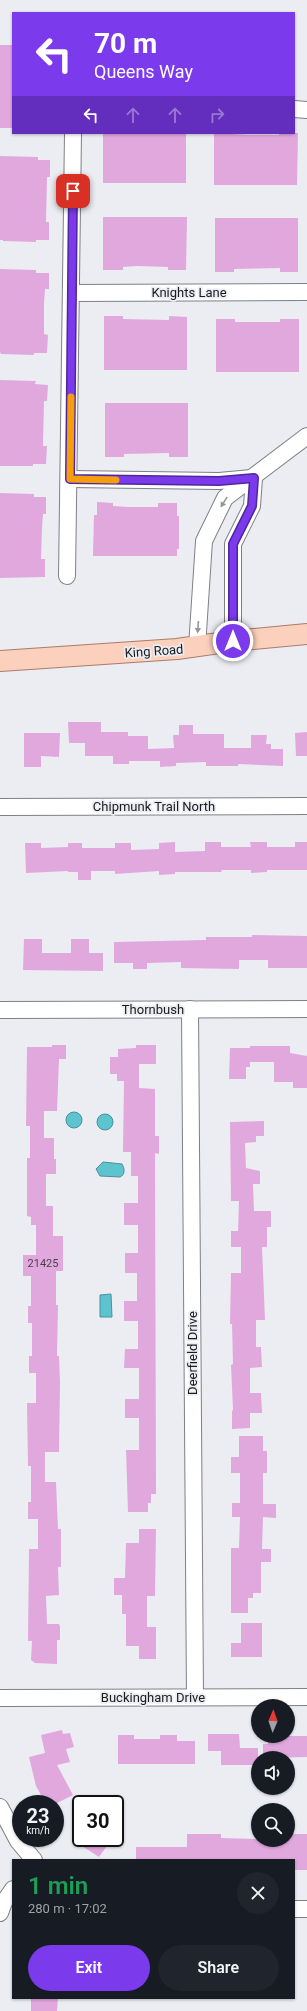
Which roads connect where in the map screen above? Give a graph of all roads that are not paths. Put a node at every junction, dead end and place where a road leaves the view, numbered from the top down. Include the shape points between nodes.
1 (295, 110) edge
2 (307, 110) edge
3 (73, 134) edge
4 (307, 292) edge
5 (72, 293) junction
6 (307, 436) edge
7 (254, 478) junction
8 (70, 479) junction
9 (67, 576) dead end
10 (307, 634) edge
11 (233, 641) junction
12 (197, 647) junction
13 (0, 661) edge
14 (307, 806) edge
15 (0, 807) edge
16 (190, 1009) junction
17 (307, 1009) edge
18 (0, 1010) edge
19 (195, 1697) junction
20 (307, 1697) edge
21 (0, 1698) edge
22 (0, 1807) edge
23 (32, 1859) edge
24 (12, 1891) edge
25 (295, 1909) edge
26 (307, 1909) edge
27 (0, 1913) edge

1 - 2 street
3 - 5 street
4 - 5 street, Knights Lane
5 - 8 street
6 - 7 street
7 - 8 street via 219,481
7 - 11 street via 252,506 233,544
7 -> 12 street via 225,498 204,541
8 - 9 street
10 - 11 main road, King Road
11 - 12 main road, King Road
12 - 13 main road, King Road
14 - 15 street, Chipmunk Trail North
16 - 17 street, Thornbush
16 - 18 street, Thornbush
16 - 19 street, Deerfield Drive
19 - 20 street, Buckingham Drive
19 - 21 street, Buckingham Drive
22 - 23 street via 9,1826
24 - 27 street
25 - 26 street

